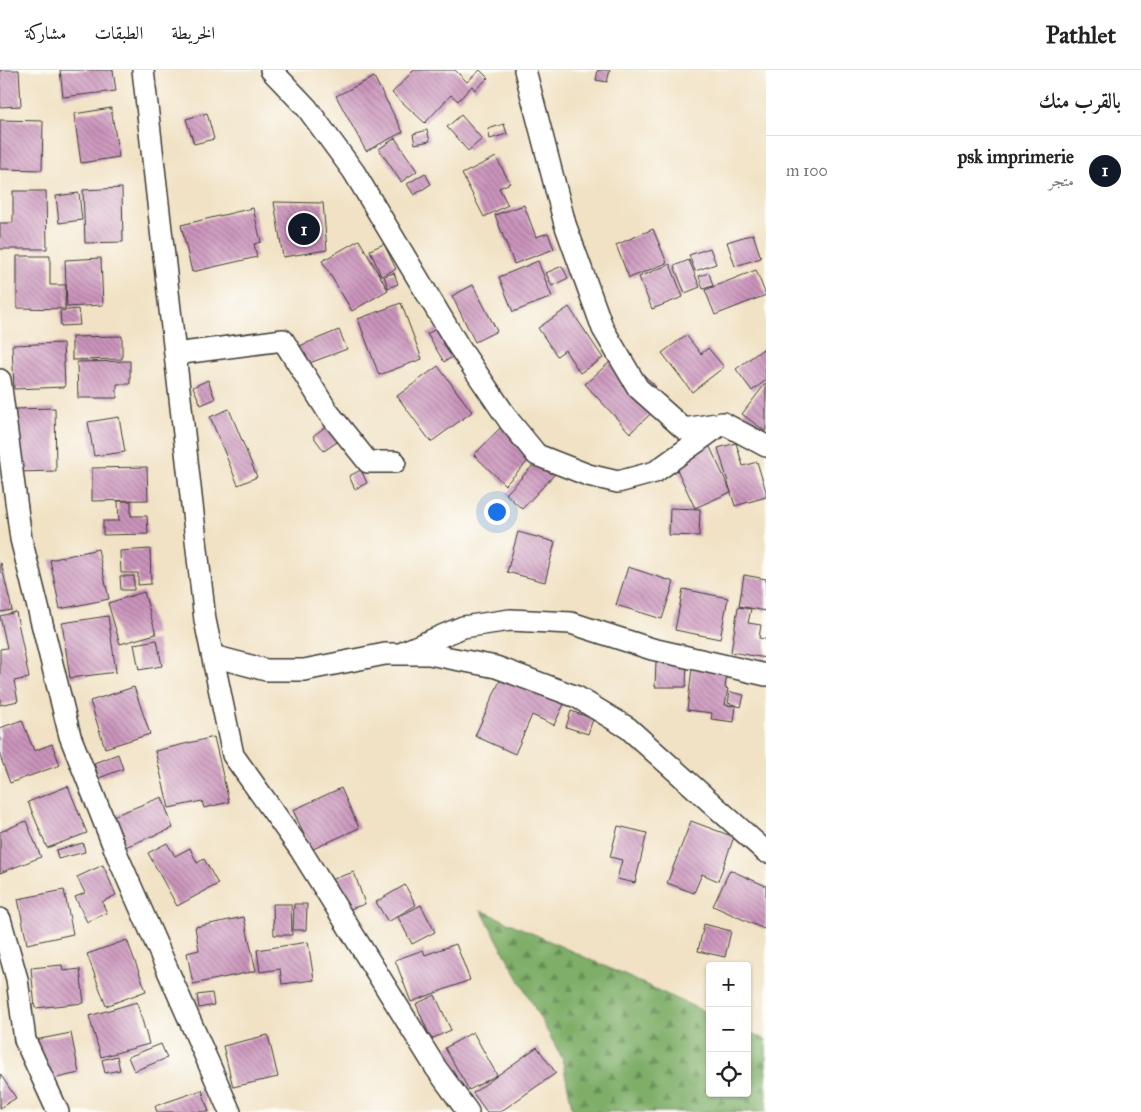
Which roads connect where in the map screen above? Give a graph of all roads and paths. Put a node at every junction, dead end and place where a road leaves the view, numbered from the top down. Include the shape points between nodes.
1 (143, 70) edge
2 (272, 70) edge
3 (525, 70) edge
4 (175, 354) junction
5 (0, 380) edge
6 (723, 423) junction
7 (766, 446) edge
8 (395, 462) dead end
9 (398, 654) junction
10 (213, 656) junction
11 (766, 675) edge
12 (766, 852) edge
13 (0, 919) edge
14 (58, 1112) edge
15 (230, 1112) edge
16 (468, 1112) edge

1 - 4 street
2 - 6 street via 307,108 354,172 459,348 537,455 588,475 618,482 655,472
3 - 6 street via 565,224 603,329 638,388 684,429
4 - 8 street via 283,340 328,412 368,462
4 - 10 street via 205,620
5 - 15 street via 21,539 70,736 118,857
6 - 7 street
9 - 10 street via 304,670 266,670
9 - 11 street via 463,627 510,620 571,623 652,649
9 - 12 street via 429,654 496,667 578,698 628,728
10 - 16 street via 232,755 300,849 436,1068
13 - 14 street via 18,979 25,1040

